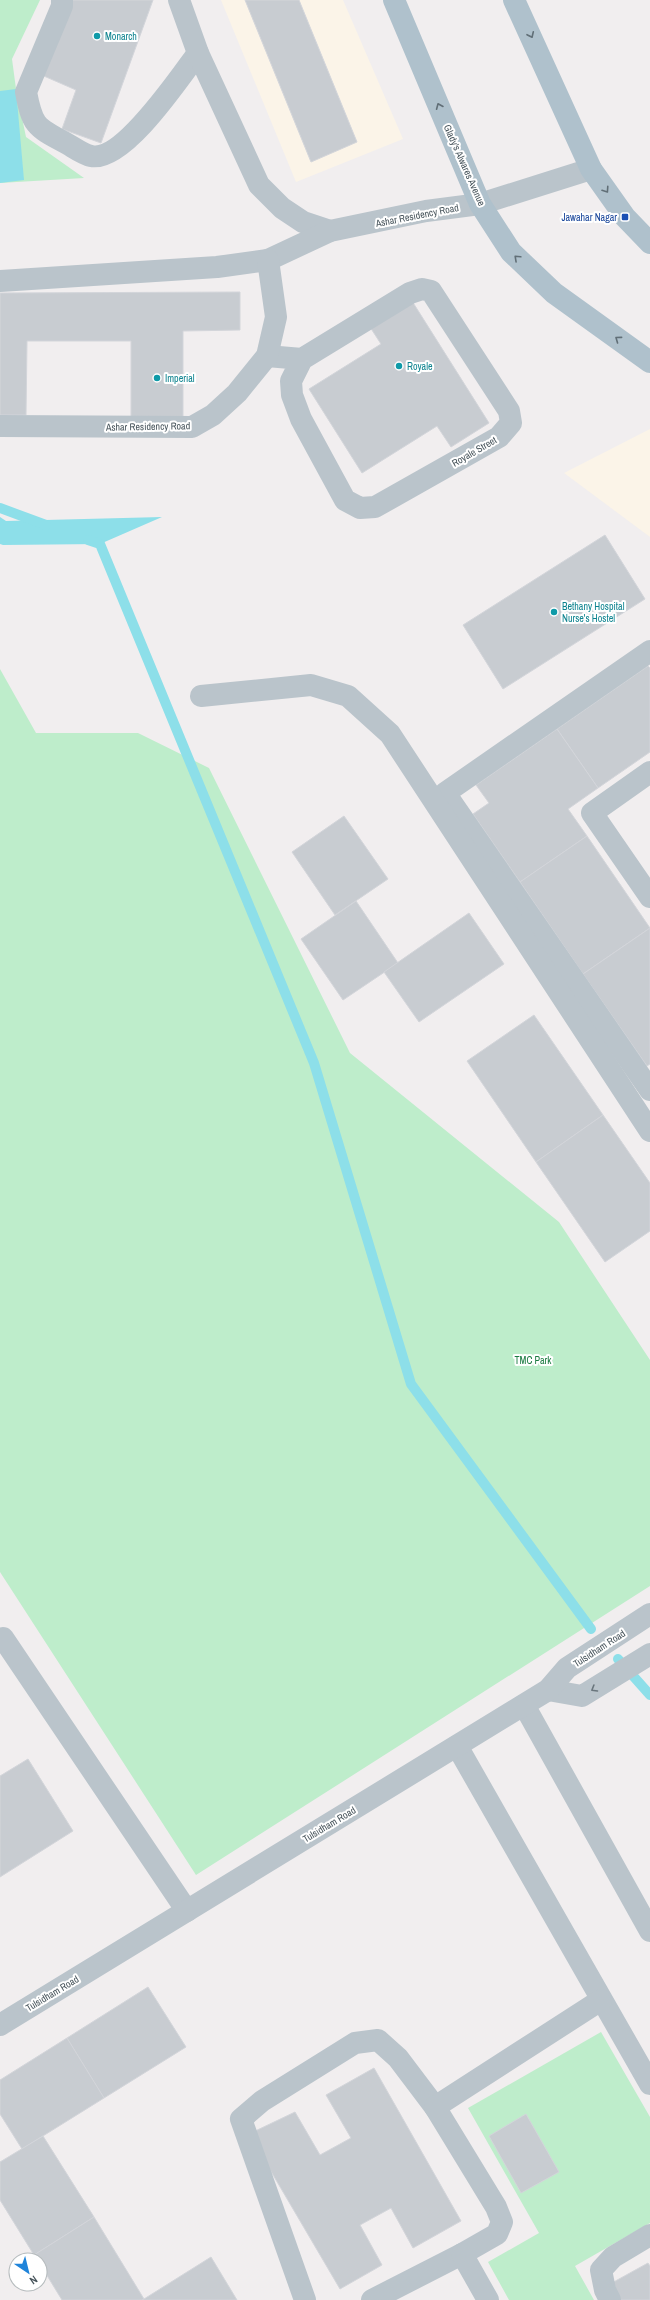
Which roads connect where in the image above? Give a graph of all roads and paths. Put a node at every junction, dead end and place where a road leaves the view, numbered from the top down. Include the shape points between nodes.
1 (62, 0) edge
2 (179, 0) edge
3 (394, 0) edge
4 (514, 0) edge
5 (198, 53) junction
6 (591, 169) junction
7 (480, 204) junction
8 (330, 231) junction
9 (650, 243) edge
10 (268, 260) junction
11 (0, 281) edge
12 (267, 356) junction
13 (302, 359) junction
14 (650, 362) edge
15 (0, 426) edge
16 (650, 651) edge
17 (202, 696) dead end
18 (650, 772) edge
19 (650, 897) edge
20 (650, 1090) edge
21 (642, 1099) edge
22 (650, 1131) edge
23 (650, 1614) edge
24 (0, 1640) edge
25 (650, 1654) edge
26 (548, 1690) junction
27 (524, 1705) junction
28 (457, 1746) junction
29 (187, 1911) junction
30 (650, 1931) edge
31 (601, 2000) junction
32 (0, 2025) edge
33 (650, 2084) edge
34 (436, 2106) junction
35 (650, 2236) edge
36 (462, 2254) junction
37 (305, 2300) edge
38 (372, 2300) edge
39 (488, 2300) edge
40 (610, 2300) edge

1 - 5 street via 62,6 26,92 27,99 34,122 45,132 91,156 105,154 126,141 145,123
2 - 5 street
7 -> 3 main road, Glady's Alwares Avenue
4 -> 6 main road
5 - 8 street via 259,185 282,208 303,222
6 - 7 street, Ashar Residency Road
6 -> 9 main road via 625,217
7 - 8 street, Ashar Residency Road via 426,211
14 -> 7 main road, Glady's Alwares Avenue via 554,293 511,252
8 - 10 street, Ashar Residency Road
10 - 11 street, Ashar Residency Road via 216,267
10 - 12 street, Ashar Residency Road via 276,317
12 - 13 street
12 - 15 street, Ashar Residency Road via 237,393 213,415 192,427
13 - 13 street, Royale Street via 410,293 422,289 431,291 509,411 511,423 499,437 375,508 360,508 345,500 301,419 294,401 291,381
16 - 20 street via 445,793
17 - 21 street via 311,685 348,696 390,734
18 - 19 street via 592,813
21 - 22 street
23 - 26 street, Tulsidham Road via 567,1668
24 - 29 street via 3,1638
25 -> 26 street via 582,1696
26 - 27 street, Tulsidham Road
27 - 28 street, Tulsidham Road
27 - 30 street
28 - 29 street, Tulsidham Road
28 - 31 street
29 - 32 street, Tulsidham Road
31 - 33 street
31 - 34 street
34 - 36 street via 496,2207 502,2222 497,2234
34 - 37 street via 398,2058 378,2040 355,2043 262,2101 241,2119
35 - 40 street via 613,2257 601,2270
36 - 38 street
36 - 39 street

